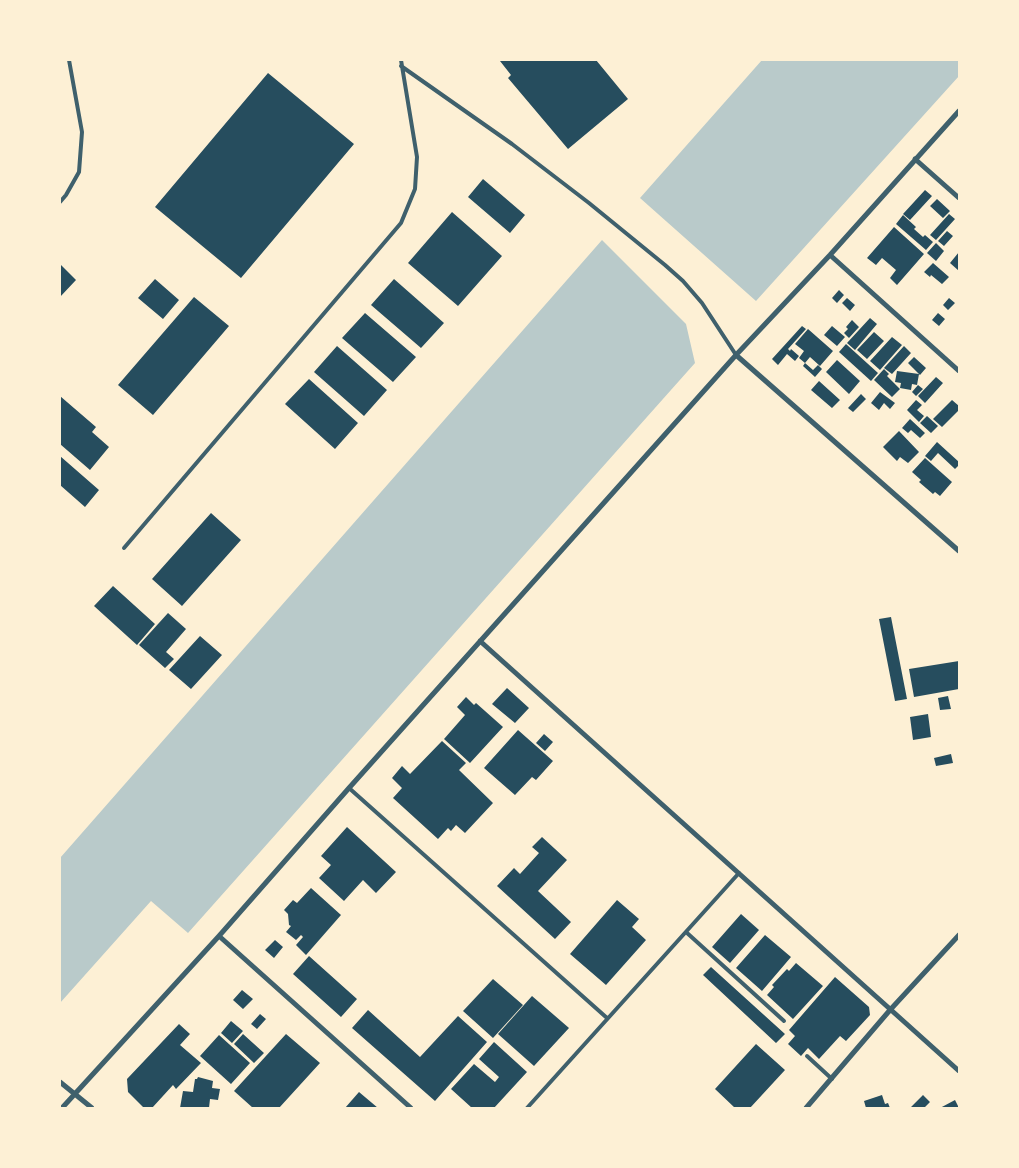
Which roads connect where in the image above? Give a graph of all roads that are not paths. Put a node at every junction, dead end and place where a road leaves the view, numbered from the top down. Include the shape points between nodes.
1 (70, 60) edge
2 (401, 60) edge
3 (402, 66) junction
4 (959, 111) edge
5 (914, 159) junction
6 (959, 198) edge
7 (60, 202) edge
8 (830, 254) junction
9 (736, 355) junction
10 (959, 372) edge
11 (124, 548) dead end
12 (959, 551) edge
13 (480, 641) junction
14 (349, 788) junction
15 (739, 874) junction
16 (686, 932) junction
17 (959, 935) edge
18 (219, 936) junction
19 (890, 1010) junction
20 (607, 1018) junction
21 (784, 1021) dead end
22 (807, 1056) dead end
23 (959, 1071) edge
24 (832, 1079) junction
25 (60, 1082) edge
26 (74, 1093) junction
27 (62, 1108) edge
28 (92, 1108) edge
29 (411, 1108) edge
30 (527, 1108) edge
31 (806, 1108) edge

1 - 7 lane via 82,132 79,172
2 - 3 lane
3 - 9 lane via 512,144 665,265 702,303
3 - 11 lane via 417,157 415,189 401,223
4 - 5 street
5 - 6 street
5 - 8 street
8 - 9 street
8 - 10 street
9 - 12 street
9 - 13 street
13 - 14 street
13 - 15 street
14 - 18 street
14 - 20 lane
15 - 16 lane
15 - 19 street
16 - 20 lane
16 - 21 lane
17 - 19 street
18 - 26 street
18 - 29 street
19 - 23 street
19 - 24 street
20 - 30 lane
22 - 24 lane
24 - 31 street
25 - 26 street
26 - 27 street
26 - 28 street

